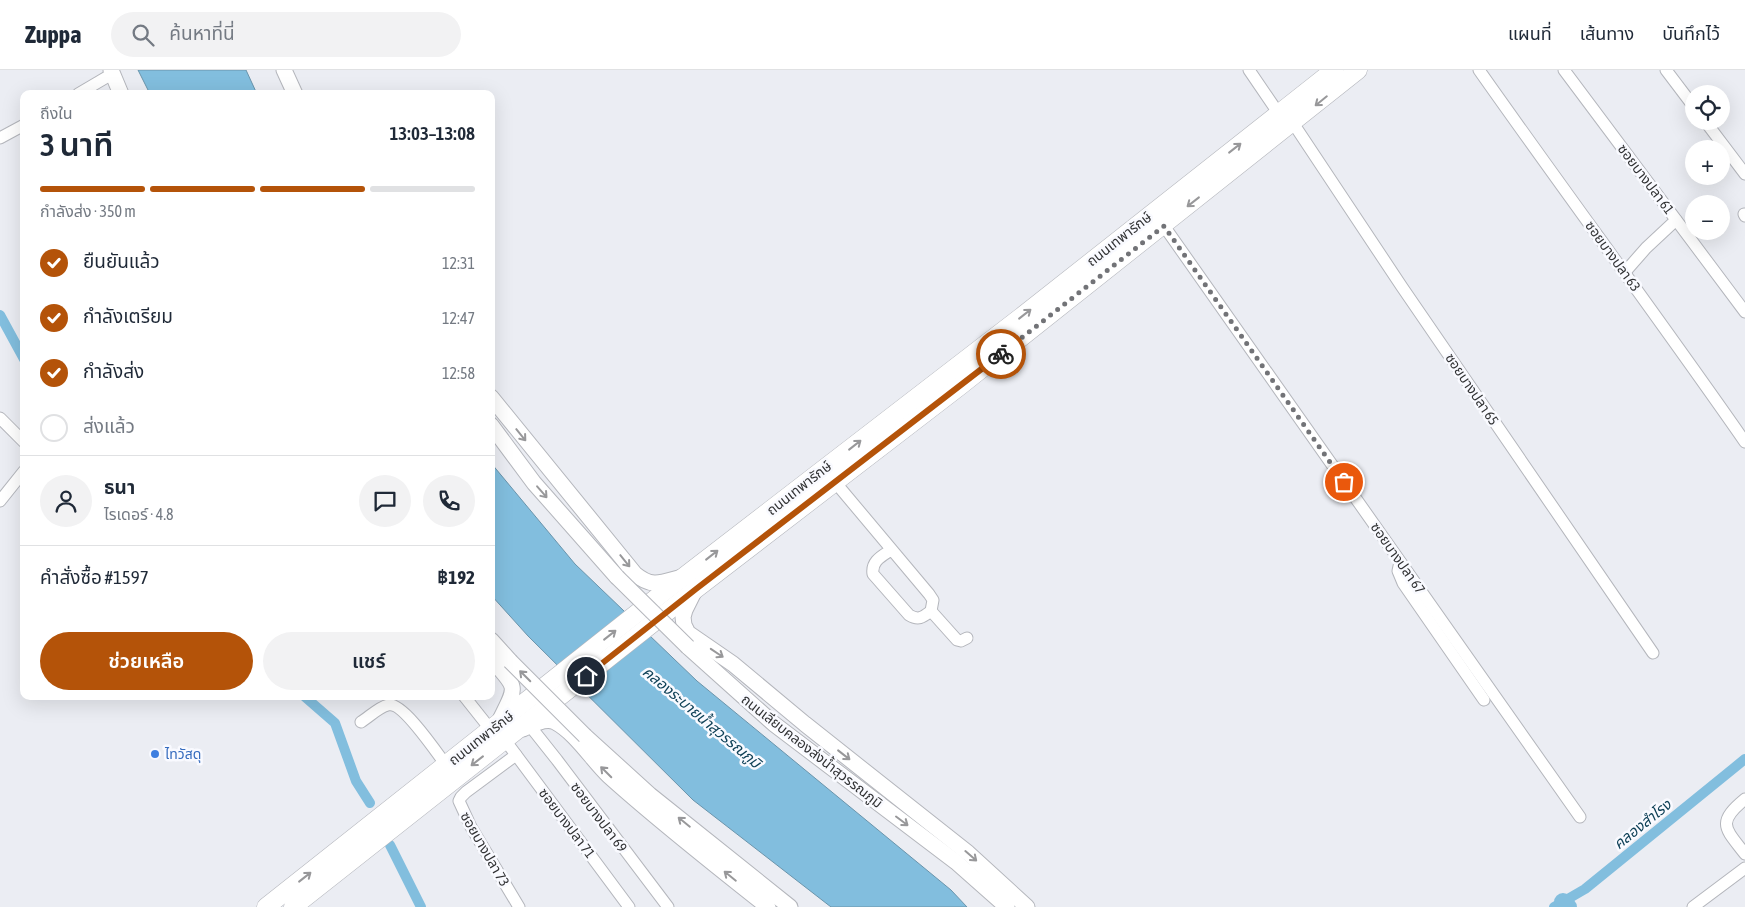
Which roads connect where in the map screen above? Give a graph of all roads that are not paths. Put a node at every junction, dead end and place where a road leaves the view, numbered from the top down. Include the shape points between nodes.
1 (284, 70) edge
2 (1249, 70) edge
3 (1334, 70) edge
4 (1358, 70) edge
5 (1479, 70) edge
6 (1564, 70) edge
7 (1666, 70) edge
8 (111, 72) edge
9 (84, 90) edge
10 (119, 90) edge
11 (293, 90) edge
12 (1685, 95) edge
13 (1286, 118) junction
14 (20, 127) edge
15 (1712, 130) edge
16 (0, 138) edge
17 (1745, 174) edge
18 (1676, 220) junction
19 (1164, 226) junction
20 (1625, 272) junction
21 (1745, 312) edge
22 (495, 402) edge
23 (0, 418) edge
24 (495, 430) edge
25 (20, 438) edge
26 (1745, 442) edge
27 (20, 476) edge
28 (835, 482) junction
29 (0, 501) edge
30 (891, 550) junction
31 (1400, 562) junction
32 (690, 583) junction
33 (931, 611) junction
34 (967, 638) dead end
35 (495, 644) edge
36 (1653, 653) dead end
37 (495, 664) edge
38 (468, 700) edge
39 (1484, 700) dead end
40 (361, 722) dead end
41 (530, 726) junction
42 (501, 732) junction
43 (516, 755) junction
44 (446, 765) junction
45 (1745, 799) edge
46 (1580, 817) dead end
47 (1745, 854) edge
48 (1745, 868) edge
49 (763, 905) edge
50 (266, 907) edge
51 (293, 907) edge
52 (520, 907) edge
53 (630, 907) edge
54 (668, 907) edge
55 (790, 907) edge
56 (1007, 907) edge
57 (1027, 907) edge
58 (1693, 907) edge

1 - 11 main road
2 - 13 street, ซอยบางปลา 65
3 - 13 main road, ถนนเทพารักษ์
4 -> 13 main road, ถนนเทพารักษ์
5 - 20 street, ซอยบางปลา 63
6 - 18 street, ซอยบางปลา 61
7 - 12 street
8 - 9 street
8 - 10 main road
13 -> 19 main road, ถนนเทพารักษ์
32 -> 13 main road, ถนนเทพารักษ์ via 1021,317
13 - 36 street, ซอยบางปลา 65
14 - 16 street
15 - 17 street
18 - 20 street
18 - 21 street, ซอยบางปลา 61
19 - 28 main road, ถนนเทพารักษ์
19 - 31 street, ซอยบางปลา 67
20 - 26 street, ซอยบางปลา 63
22 -> 32 main road via 635,574 650,583
23 - 25 street
24 -> 56 main road, ถนนเลียบคลองส่งน้ำสุวรรณภูมิ, bridge via 534,483 611,570 688,648 774,724 956,862
27 - 29 street
28 - 30 street
28 - 32 main road, ถนนเทพารักษ์
30 - 33 street via 929,594
30 - 33 street via 874,563 874,574 914,619 922,618
31 - 39 street via 1398,571 1402,581
31 - 46 street, ซอยบางปลา 67
32 - 42 main road, ถนนเทพารักษ์, bridge
32 -> 57 main road via 683,617 688,633 733,664 968,853
33 - 34 street via 957,640
55 -> 35 main road, bridge via 650,795 585,736
37 - 42 main road via 514,687
38 - 42 street, ซอยบางปลา 71
40 - 44 street via 386,705 395,706
41 - 42 main road
49 -> 41 main road via 608,774 564,728 550,720
41 - 54 street, ซอยบางปลา 69
42 - 43 street, ซอยบางปลา 71
42 - 44 main road, ถนนเทพารักษ์
42 -> 51 main road, ถนนเทพารักษ์
43 - 52 street, ซอยบางปลา 73 via 466,792 459,801 471,827
43 - 53 street, ซอยบางปลา 71
50 -> 44 main road, ถนนเทพารักษ์
45 - 47 street via 1729,814 1726,829
48 - 58 street

